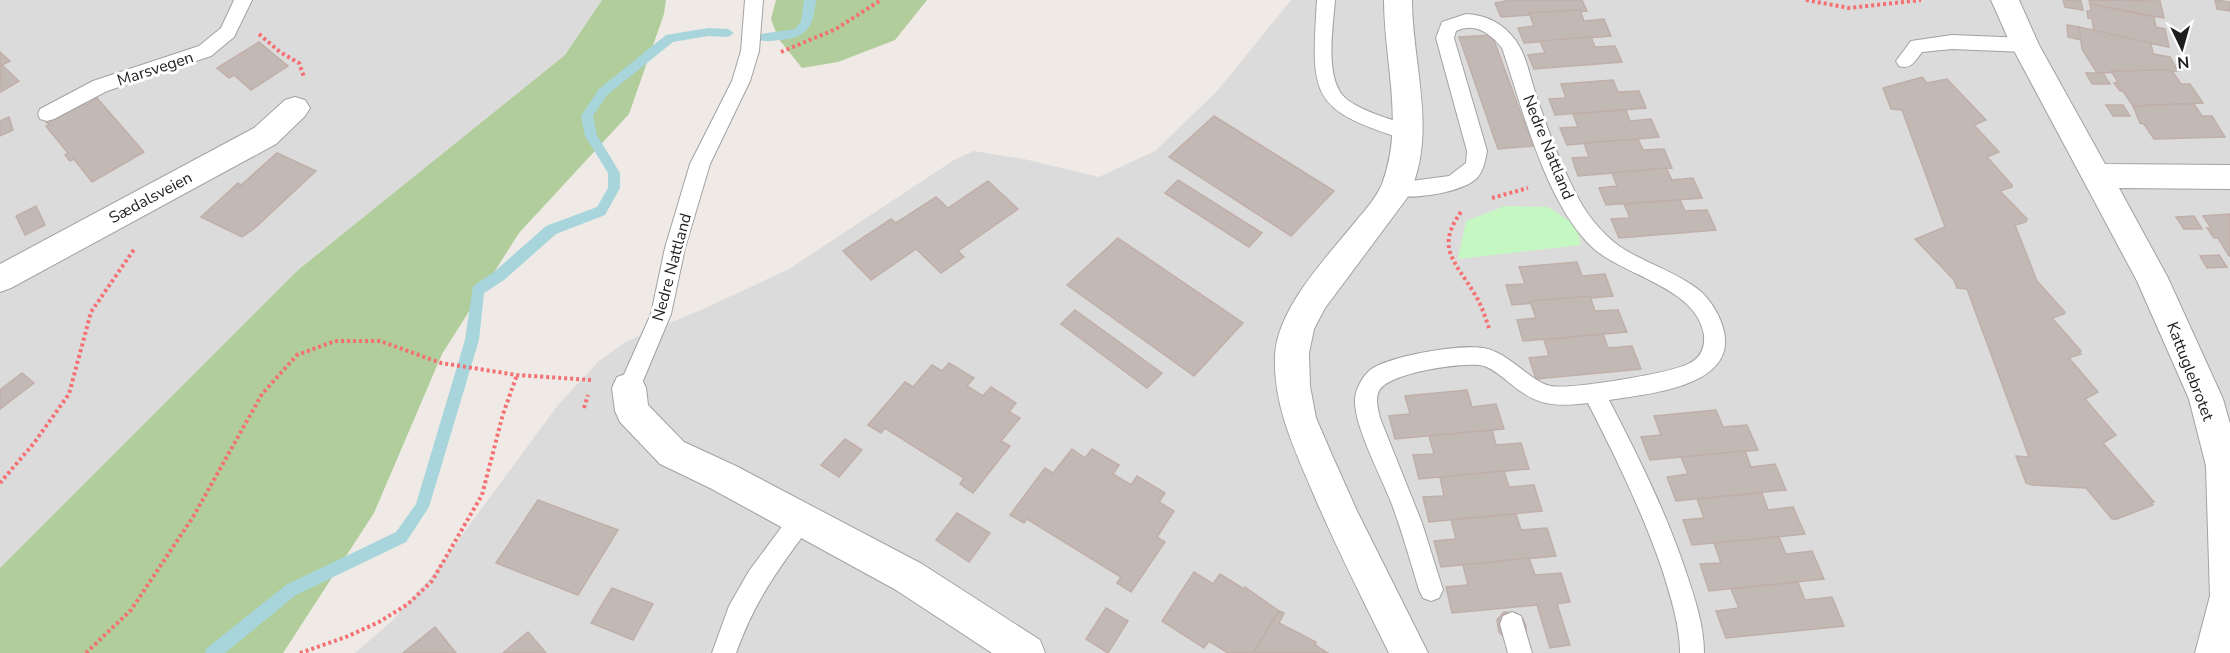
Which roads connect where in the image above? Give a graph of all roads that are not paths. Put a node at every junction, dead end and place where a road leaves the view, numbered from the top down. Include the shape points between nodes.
1 (754, 0) edge
2 (1326, 0) edge
3 (1398, 0) edge
4 (2005, 0) edge
5 (240, 7) edge
6 (2025, 45) junction
7 (1905, 61) dead end
8 (295, 108) road end
9 (47, 114) dead end
10 (1407, 132) junction
11 (2095, 176) junction
12 (2230, 177) edge
13 (1396, 189) junction
14 (0, 279) edge
15 (629, 388) joint
16 (1594, 392) junction
17 (800, 521) junction
18 (1431, 590) dead end
19 (2230, 596) edge
20 (1512, 624) dead end
21 (724, 653) edge
22 (1026, 653) edge
23 (1409, 653) edge
24 (1520, 653) edge
25 (1692, 653) edge
26 (2214, 653) edge

1 - 15 lane, Nedre Nattland via 746,66 700,164 660,314
2 - 10 lane via 1323,75 1331,92 1340,105
3 - 10 street via 1409,110
4 - 6 street, Kattuglebrotet
5 - 9 lane, Marsvegen via 228,32 205,51 100,86
6 - 7 lane via 1952,42 1917,46
6 - 11 street, Kattuglebrotet
8 - 14 street, Sædalsveien via 265,136
10 - 13 street
11 - 12 street
11 - 19 street, Kattuglebrotet via 2152,278 2206,399 2224,466
13 - 16 lane, Nedre Nattland via 1444,184 1465,177 1475,165 1477,151 1445,38 1448,27 1458,21 1488,24 1510,46 1560,183 1578,216 1600,242 1675,285 1698,303 1711,322 1715,340 1711,358 1696,371
13 - 23 street via 1314,298 1298,328 1292,353 1299,418
15 - 17 street, Nedre Nattland via 632,411 672,453
16 - 18 lane, Nedre Nattland via 1554,396 1533,391 1498,363 1470,355 1382,373 1370,384 1366,401 1371,422
16 - 25 lane via 1662,537 1686,609
17 - 21 lane via 757,579 738,614
17 - 22 street, Nedre Nattland via 909,577
19 - 26 street, Kattuglebrotet
20 - 24 lane

